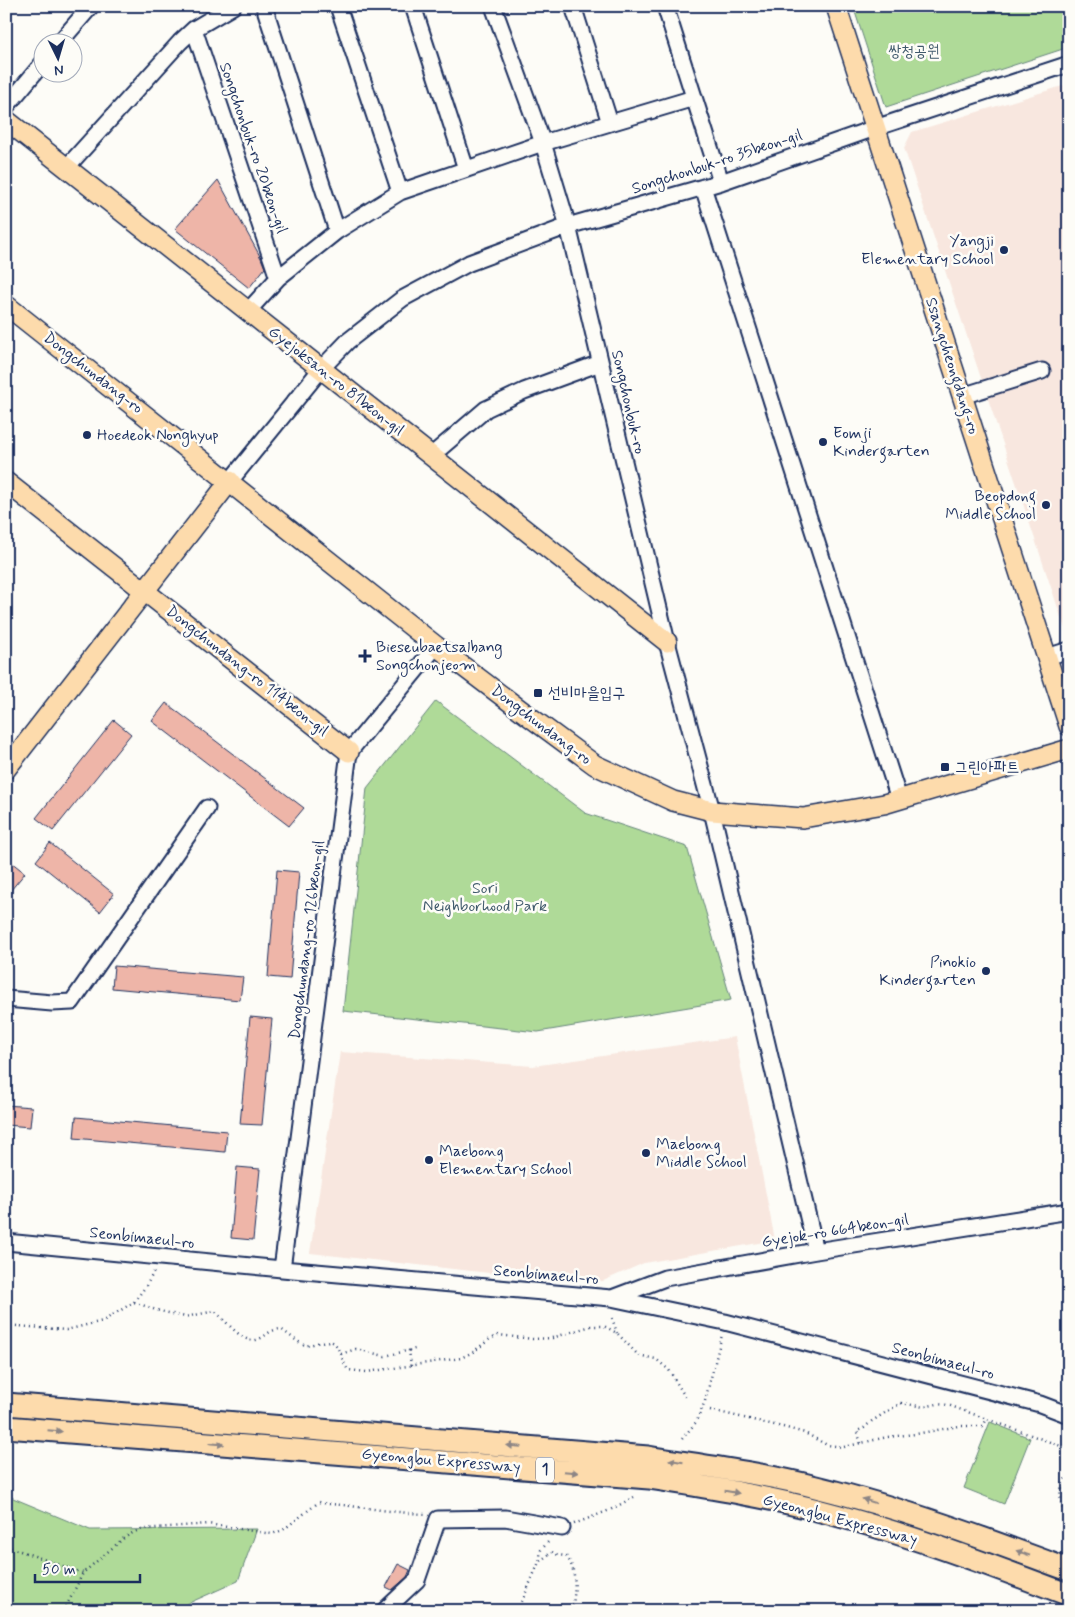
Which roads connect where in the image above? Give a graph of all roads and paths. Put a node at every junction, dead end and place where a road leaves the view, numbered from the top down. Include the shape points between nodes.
1 (91, 6) edge
2 (232, 6) edge
3 (264, 6) edge
4 (338, 6) edge
5 (414, 6) edge
6 (493, 6) edge
7 (573, 6) edge
8 (664, 6) edge
9 (836, 6) edge
10 (194, 29) junction
11 (69, 32) edge
12 (1069, 64) edge
13 (32, 76) edge
14 (694, 98) junction
15 (6, 107) edge
16 (6, 120) edge
17 (610, 122) junction
18 (875, 128) junction
19 (543, 143) junction
20 (66, 168) junction
21 (466, 169) junction
22 (721, 182) junction
23 (703, 187) junction
24 (400, 192) junction
25 (568, 226) junction
26 (337, 231) junction
27 (278, 278) junction
28 (6, 305) edge
29 (248, 311) junction
30 (600, 363) junction
31 (321, 369) junction
32 (1042, 371) dead end
33 (962, 396) junction
34 (431, 456) junction
35 (230, 481) junction
36 (6, 482) edge
37 (144, 590) junction
38 (666, 642) junction
39 (436, 646) junction
40 (1069, 650) edge
41 (1046, 657) junction
42 (1069, 726) edge
43 (1069, 749) edge
44 (349, 752) junction
45 (6, 768) edge
46 (899, 799) junction
47 (207, 808) dead end
48 (712, 811) junction
49 (6, 999) edge
50 (1069, 1211) edge
51 (6, 1242) edge
52 (816, 1251) junction
53 (156, 1268) dead end
54 (282, 1270) junction
55 (611, 1298) junction
56 (134, 1302) junction
57 (612, 1318) dead end
58 (725, 1322) junction
59 (6, 1325) edge
60 (617, 1332) junction
61 (415, 1349) dead end
62 (409, 1350) junction
63 (341, 1354) junction
64 (411, 1366) junction
65 (687, 1400) dead end
66 (6, 1404) edge
67 (710, 1410) dead end
68 (1069, 1415) edge
69 (988, 1419) junction
70 (6, 1427) edge
71 (682, 1439) dead end
72 (861, 1444) junction
73 (1069, 1449) edge
74 (1069, 1475) edge
75 (634, 1497) dead end
76 (438, 1519) junction
77 (1069, 1520) edge
78 (562, 1528) junction
79 (6, 1546) edge
80 (539, 1562) junction
81 (1069, 1570) edge
82 (83, 1573) junction
83 (1069, 1595) edge
84 (64, 1611) edge
85 (384, 1611) edge
86 (518, 1611) edge
87 (572, 1611) edge

1 - 11 street
2 - 10 street
3 - 26 street
4 - 24 street
5 - 21 street
6 - 19 street, Songchonbuk-ro
7 - 17 street
8 - 14 street
9 - 18 main road, Ssangcheongdang-ro
10 - 20 street
10 - 27 street, Songchonbuk-ro 20beon-gil
12 - 18 street, Songchonbuk-ro 35beon-gil
13 - 15 street
14 - 17 street
14 - 22 street
16 - 20 main road, Gyejoksan-ro 81beon-gil
17 - 19 street
18 - 22 street, Songchonbuk-ro 35beon-gil
18 - 33 main road, Ssangcheongdang-ro
19 - 21 street
19 - 25 street, Songchonbuk-ro
20 - 29 main road, Gyejoksan-ro 81beon-gil
21 - 24 street
22 - 23 street, Songchonbuk-ro 35beon-gil
23 - 25 street, Songchonbuk-ro 35beon-gil
23 - 46 street
24 - 26 street
25 - 30 street, Songchonbuk-ro
25 - 31 street, Songchonbuk-ro 35beon-gil via 469,264 402,299 348,341
26 - 27 street
27 - 29 street
28 - 35 main road, Dongchundang-ro
29 - 31 main road, Gyejoksan-ro 81beon-gil
30 - 34 street via 486,409
30 - 38 street, Songchonbuk-ro
31 - 34 main road, Gyejoksan-ro 81beon-gil
31 - 35 street, Songchonbuk-ro 35beon-gil
32 - 33 street
33 - 41 main road, Ssangcheongdang-ro
34 - 38 main road, Gyejoksan-ro 81beon-gil
35 - 37 main road
35 - 39 main road, Dongchundang-ro
36 - 37 main road, Dongchundang-ro 114beon-gil
37 - 44 main road, Dongchundang-ro 114beon-gil
37 - 45 main road
38 - 48 street, Songchonbuk-ro
39 - 44 street
39 - 48 main road, Dongchundang-ro via 595,765 672,801
40 - 41 street
41 - 42 main road, Ssangcheongdang-ro
43 - 46 main road, Dongchundang-ro
44 - 54 street, Dongchundang-ro 126beon-gil
46 - 48 main road, Dongchundang-ro via 803,818
47 - 49 street via 72,1002
48 - 52 street, Songchonbuk-ro
50 - 52 street, Gyejok-ro 664beon-gil
51 - 54 street, Seonbimaeul-ro
52 - 55 street, Gyejok-ro 664beon-gil via 665,1278
53 - 56 path
54 - 55 street, Seonbimaeul-ro
55 - 58 street, Seonbimaeul-ro
56 - 59 path via 103,1321 66,1330
56 - 63 path via 185,1317 215,1311 247,1340 281,1329 306,1346 326,1340 336,1344
57 - 60 path
58 - 68 street, Seonbimaeul-ro via 1040,1404
58 - 71 path via 697,1421
60 - 64 path via 604,1326 591,1326 552,1338 498,1335 461,1358
60 - 65 path via 638,1355 656,1360 669,1370
61 - 62 path
62 - 63 path via 385,1356 356,1349
62 - 64 path
63 - 64 path via 348,1370 367,1372
81 -> 66 highway, Gyeongbu Expressway / 1 via 966,1532 861,1499 760,1475 700,1465 648,1457
67 - 72 path via 805,1433 827,1445
69 - 72 path via 983,1426 959,1426
69 - 72 path via 948,1404 924,1407 901,1403 857,1431
69 - 73 path
70 -> 83 highway, Gyeongbu Expressway / 1 via 649,1478 812,1508 962,1555
74 - 77 path via 1060,1497 1060,1505
75 - 78 path via 585,1521
76 - 78 street via 505,1518
76 - 82 path via 432,1514 319,1502 283,1530 272,1534 208,1524 134,1532
76 - 85 street via 418,1580
78 - 80 path via 541,1550
79 - 82 path
80 - 86 path
80 - 87 path via 552,1552 566,1556 573,1564 575,1593
82 - 84 path

